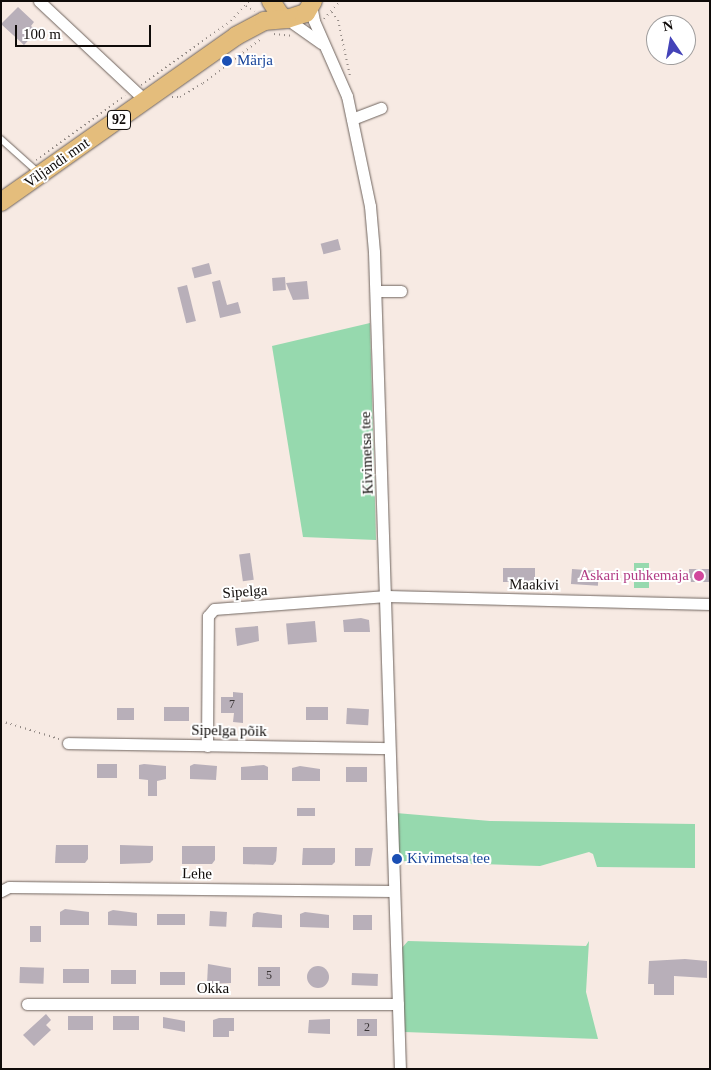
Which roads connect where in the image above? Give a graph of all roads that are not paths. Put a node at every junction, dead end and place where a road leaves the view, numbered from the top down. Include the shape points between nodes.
1 (40, 1) edge
2 (265, 1) edge
3 (271, 1) edge
4 (312, 2) edge
5 (288, 19) junction
6 (312, 27) junction
7 (236, 36) junction
8 (146, 101) junction
9 (381, 108) dead end
10 (352, 119) junction
11 (1, 138) edge
12 (40, 175) junction
13 (1, 202) edge
14 (376, 291) junction
15 (400, 291) dead end
16 (387, 596) junction
17 (710, 604) edge
18 (68, 743) road end
19 (207, 746) junction
20 (389, 748) junction
21 (1, 891) edge
22 (394, 891) junction
23 (27, 1004) dead end
24 (398, 1004) junction
25 (400, 1069) edge

1 - 8 street
2 - 7 main road, Viljandi mnt / 92
3 - 5 main road via 274,9
4 - 5 main road, 92 via 306,13
4 - 6 street, Kivimetsa tee
5 - 6 street
5 - 7 main road, Viljandi mnt / 92 via 264,21
6 - 10 street, Kivimetsa tee via 329,52 342,81
7 - 8 main road, Viljandi mnt / 92 via 160,81
8 - 12 main road, Viljandi mnt / 92
9 - 10 street
10 - 14 street, Kivimetsa tee via 370,206
11 - 12 lane
12 - 13 main road, Viljandi mnt / 92
14 - 15 street
14 - 16 street, Kivimetsa tee
16 - 17 street, Maakivi
16 - 19 street, Sipelga via 214,609 208,616
16 - 20 street, Kivimetsa tee
18 - 19 street, Sipelga põik
19 - 20 street, Sipelga põik
20 - 22 street, Kivimetsa tee
21 - 22 street, Lehe via 9,887
22 - 24 street, Kivimetsa tee
23 - 24 street, Okka
24 - 25 street, Kivimetsa tee

